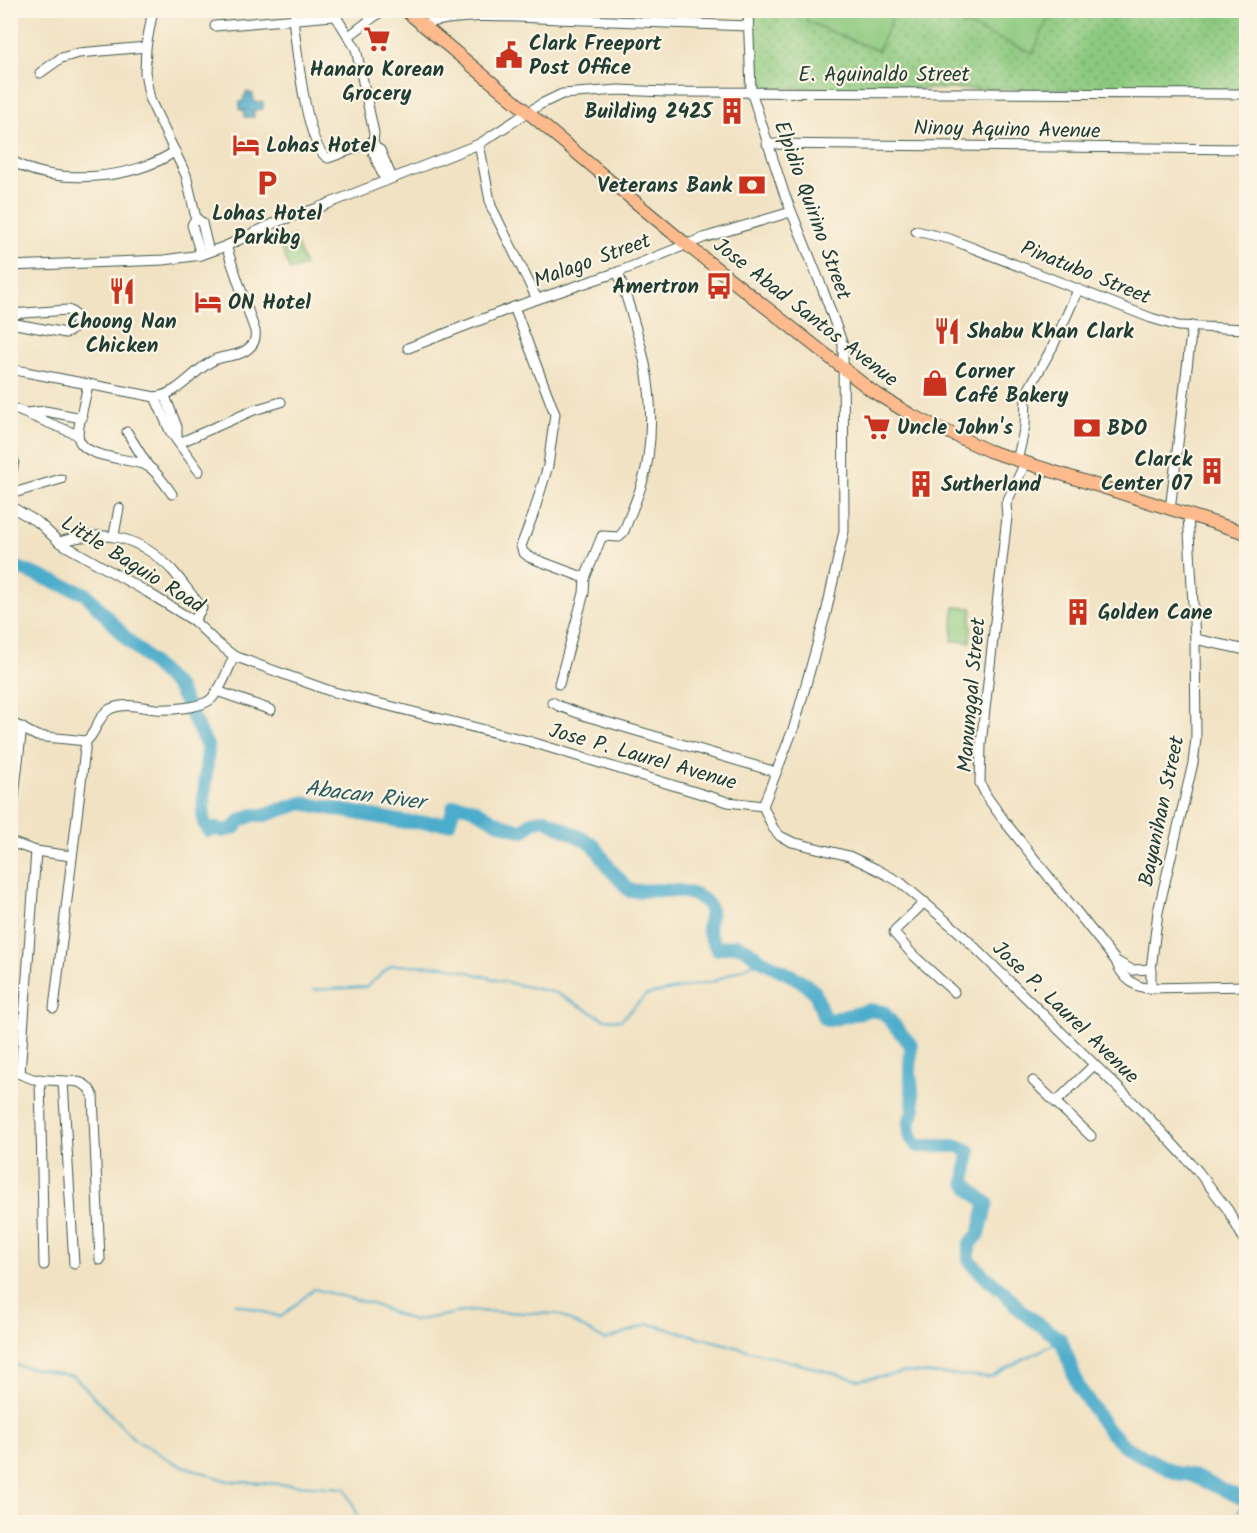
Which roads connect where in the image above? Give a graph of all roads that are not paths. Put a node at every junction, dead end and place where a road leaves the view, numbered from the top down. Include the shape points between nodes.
1 (153, 10) edge
2 (383, 10) edge
3 (405, 10) edge
4 (564, 10) edge
5 (748, 10) edge
6 (293, 18) junction
7 (573, 19) junction
8 (420, 24) junction
9 (215, 26) dead end
10 (748, 26) junction
11 (349, 36) junction
12 (146, 47) junction
13 (40, 73) dead end
14 (751, 91) junction
15 (1246, 94) edge
16 (527, 113) junction
17 (479, 144) junction
18 (767, 144) junction
19 (375, 145) junction
20 (1246, 149) edge
21 (175, 151) junction
22 (10, 159) edge
23 (389, 179) junction
24 (791, 212) junction
25 (916, 231) dead end
26 (687, 245) junction
27 (226, 246) junction
28 (205, 254) junction
29 (10, 266) edge
30 (618, 272) junction
31 (1078, 290) junction
32 (537, 299) junction
33 (514, 307) junction
34 (31, 312) junction
35 (10, 314) edge
36 (10, 323) edge
37 (1192, 326) junction
38 (32, 327) junction
39 (1246, 329) edge
40 (408, 348) dead end
41 (10, 369) edge
42 (843, 369) junction
43 (88, 384) junction
44 (165, 396) junction
45 (155, 397) junction
46 (281, 402) dead end
47 (10, 407) edge
48 (26, 413) junction
49 (82, 418) junction
50 (127, 432) dead end
51 (78, 435) junction
52 (178, 442) junction
53 (10, 452) edge
54 (1021, 462) junction
55 (148, 466) junction
56 (199, 471) dead end
57 (61, 479) dead end
58 (10, 482) edge
59 (10, 494) edge
60 (172, 494) dead end
61 (10, 506) edge
62 (119, 508) dead end
63 (1170, 510) junction
64 (1188, 515) junction
65 (1246, 533) edge
66 (114, 535) junction
67 (59, 542) junction
68 (585, 578) junction
69 (194, 621) junction
70 (1195, 639) junction
71 (1246, 650) edge
72 (234, 656) junction
73 (559, 684) dead end
74 (217, 691) junction
75 (552, 702) dead end
76 (272, 710) dead end
77 (10, 722) edge
78 (22, 727) junction
79 (86, 741) junction
80 (776, 772) junction
81 (763, 806) junction
82 (10, 830) edge
83 (10, 842) edge
84 (36, 850) junction
85 (71, 856) junction
86 (925, 902) junction
87 (1116, 961) junction
88 (1132, 969) junction
89 (1151, 969) junction
90 (1131, 982) junction
91 (1246, 986) edge
92 (1151, 988) junction
93 (954, 992) dead end
94 (54, 1008) dead end
95 (1094, 1065) junction
96 (10, 1070) edge
97 (20, 1074) junction
98 (40, 1079) junction
99 (63, 1081) junction
100 (1033, 1081) dead end
101 (1056, 1102) junction
102 (1091, 1136) dead end
103 (1243, 1231) edge
104 (1246, 1243) edge
105 (100, 1260) dead end
106 (74, 1264) dead end
107 (44, 1265) dead end

1 - 12 street
2 - 11 street
3 - 8 main road, Jose Abad Santos Avenue
4 - 7 street
5 - 10 street, Elpidio Quirino Street
6 - 9 street
6 - 11 street via 333,16
6 - 19 street via 306,110 320,153 328,158
7 - 8 street via 457,17
7 - 10 street
8 - 16 main road, Jose Abad Santos Avenue
10 - 14 street, Elpidio Quirino Street
11 - 19 street via 356,49
12 - 13 street via 79,53 61,58
12 - 21 street via 150,100
14 - 15 street, E. Aguinaldo Street
14 - 16 street, E. Aguinaldo Street via 579,92 553,98
14 - 18 street, Elpidio Quirino Street
16 - 17 street, E. Aguinaldo Street
16 - 26 main road, Jose Abad Santos Avenue
17 - 23 street, E. Aguinaldo Street
17 - 32 street via 491,206
18 - 20 street, Ninoy Aquino Avenue
18 - 24 street, Elpidio Quirino Street
19 - 23 street via 373,152
21 - 22 street via 131,170 77,177 48,174
21 - 28 street via 186,175 196,218 192,225
23 - 27 street, E. Aguinaldo Street
24 - 26 street, Malago Street
24 - 42 street, Elpidio Quirino Street via 841,339
25 - 31 street, Pinatubo Street via 950,239
26 - 30 street, Malago Street
26 - 42 main road, Jose Abad Santos Avenue
27 - 28 street, E. Aguinaldo Street
27 - 44 street via 255,331 252,346 245,352 215,359
28 - 29 street, E. Aguinaldo Street via 164,260
30 - 32 street, Malago Street
30 - 68 street via 642,341 649,376 648,458 624,531 619,537 602,536
31 - 37 street, Pinatubo Street via 1150,318
31 - 54 street, Manunggal Street via 1026,396
32 - 33 street, Malago Street
33 - 40 street, Malago Street
33 - 68 street via 555,414 548,466 521,546 529,557
34 - 35 street
34 - 38 street
34 - 38 street via 68,310 77,321 75,328 66,333
36 - 38 street
37 - 39 street, Pinatubo Street
37 - 63 street
41 - 43 street
42 - 54 main road, Jose Abad Santos Avenue via 911,415
42 - 80 street, Elpidio Quirino Street via 844,531 805,688
43 - 45 street
43 - 49 street
44 - 45 street
44 - 52 street via 177,427
45 - 52 street
46 - 52 street
47 - 48 street
48 - 49 street via 45,411
48 - 51 street
49 - 51 street
50 - 55 street
51 - 55 street via 88,451
52 - 56 street
53 - 58 street via 14,461
54 - 63 main road, Jose Abad Santos Avenue
54 - 87 street, Manunggal Street via 1006,504 980,783 1005,822
55 - 60 street
57 - 59 street
61 - 67 street, Little Baguio Road via 39,523
62 - 66 street
63 - 64 main road, Jose Abad Santos Avenue
64 - 65 main road, Jose Abad Santos Avenue
64 - 70 street, Bayanihan Street
66 - 67 street via 82,535
66 - 69 street via 153,553 172,571 202,608
67 - 69 street, Little Baguio Road
68 - 73 street
69 - 72 street, Little Baguio Road
70 - 71 street
70 - 89 street, Bayanihan Street via 1193,763 1158,912
72 - 74 street
72 - 81 street, Jose P. Laurel Avenue via 330,691 518,738 728,802
74 - 76 street
74 - 79 street via 203,704 111,708
75 - 80 street via 586,716
77 - 78 street
78 - 79 street via 37,736
78 - 82 street
79 - 85 street
80 - 81 street, Elpidio Quirino Street
81 - 86 street, Jose P. Laurel Avenue via 780,836 859,860 900,882
83 - 84 street
84 - 85 street
84 - 97 street
85 - 94 street
86 - 93 street via 894,933
86 - 95 street, Jose P. Laurel Avenue
87 - 88 street, Manunggal Street
87 - 90 street, Manunggal Street
88 - 89 street, Manunggal Street
88 - 90 street
89 - 92 street, Bayanihan Street
90 - 92 street
91 - 92 street
95 - 101 street
95 - 103 street, Jose P. Laurel Avenue via 1197,1170
96 - 97 street
97 - 98 street
98 - 99 street
98 - 107 street
99 - 105 street via 84,1084 93,1095
99 - 106 street
100 - 101 street
101 - 102 street
103 - 104 street, Jose P. Laurel Avenue

